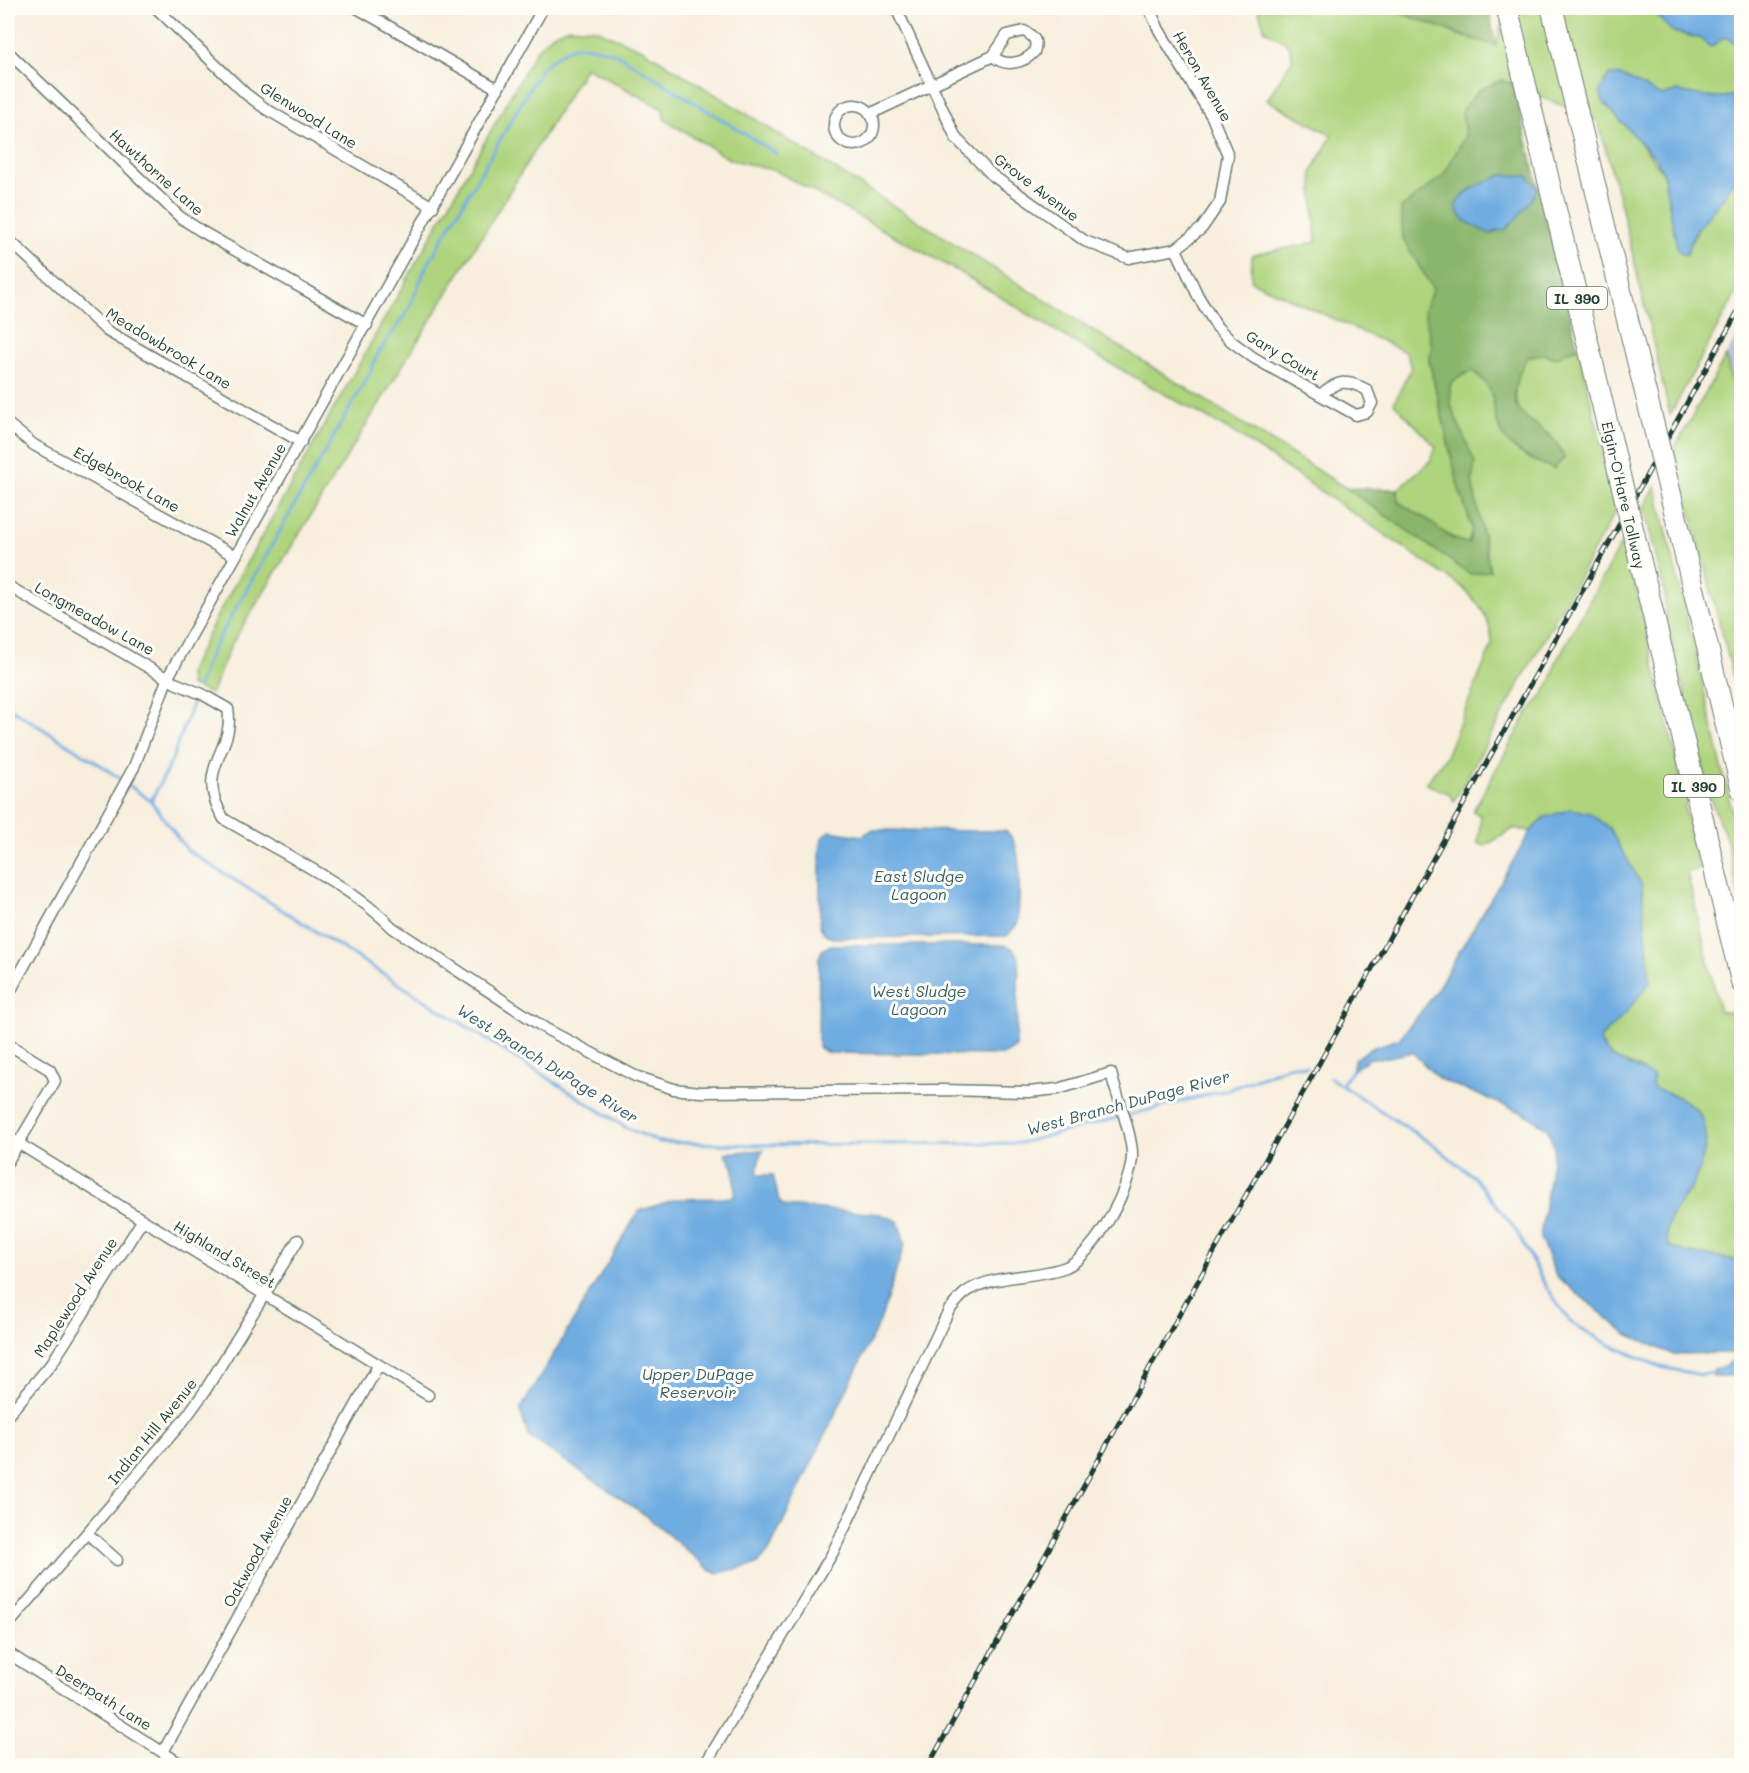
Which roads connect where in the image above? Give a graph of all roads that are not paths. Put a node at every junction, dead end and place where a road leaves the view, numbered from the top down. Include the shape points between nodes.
1 (156, 8) edge
2 (357, 8) edge
3 (543, 8) edge
4 (896, 8) edge
5 (1149, 8) edge
6 (1507, 8) edge
7 (1552, 8) edge
8 (1564, 8) edge
9 (373, 12) edge
10 (8, 52) edge
11 (993, 56) dead end
12 (930, 84) junction
13 (498, 89) junction
14 (870, 114) dead end
15 (433, 207) junction
16 (1607, 236) junction
17 (8, 238) edge
18 (1176, 249) junction
19 (367, 325) junction
20 (1320, 394) junction
21 (8, 424) edge
22 (301, 442) junction
23 (235, 556) junction
24 (8, 586) edge
25 (168, 677) junction
26 (1742, 790) edge
27 (1742, 982) edge
28 (8, 995) edge
29 (8, 1044) edge
30 (8, 1137) edge
31 (18, 1144) junction
32 (8, 1161) edge
33 (142, 1221) junction
34 (298, 1240) dead end
35 (263, 1295) junction
36 (378, 1366) junction
37 (428, 1395) dead end
38 (8, 1415) edge
39 (88, 1534) junction
40 (117, 1560) dead end
41 (8, 1625) edge
42 (8, 1653) edge
43 (163, 1752) junction
44 (184, 1766) edge
45 (704, 1766) edge

1 - 15 street, Glenwood Lane via 266,109
2 - 9 street
3 - 13 street, Walnut Avenue
4 - 12 street, Grove Avenue
5 - 18 street, Heron Avenue via 1212,117 1228,155 1220,202 1202,228
6 - 27 highway, Elgin-O'Hare Tollway / IL 390, bridge
7 - 16 highway, IL 390
8 - 16 highway via 1608,208
9 - 13 street
10 - 19 street, Hawthorne Lane via 180,217
11 - 12 street
12 - 14 street
12 - 18 street, Grove Avenue via 956,138 985,168 1085,241 1128,258
13 - 15 street, Walnut Avenue
15 - 19 street, Walnut Avenue
16 - 26 highway, IL 390, bridge
17 - 22 street, Meadowbrook Lane via 107,331
18 - 20 street, Gary Court via 1217,327 1254,358
19 - 22 street, Walnut Avenue
20 - 20 street, Gary Court via 1356,415 1367,412 1372,403 1367,390 1349,381 1338,382
21 - 23 street, Edgebrook Lane via 53,456
22 - 23 street, Walnut Avenue
23 - 25 street, Walnut Avenue
24 - 25 street, Longmeadow Lane
25 - 28 street, Walnut Avenue via 134,767
25 - 45 street, Longmeadow Lane via 228,709 230,720 211,786 213,800 224,819 348,892 393,928 546,1029 654,1084 700,1092 1028,1092 1058,1089 1111,1073 1131,1152 1128,1176 1107,1222 1081,1258 1066,1267 984,1285 965,1293 949,1310 832,1554
29 - 31 street via 50,1070 55,1081
30 - 31 street, Highland Street
31 - 32 street
31 - 33 street, Highland Street
33 - 35 street, Highland Street
33 - 38 street, Maplewood Avenue via 52,1363
34 - 35 street, Indian Hill Avenue
35 - 36 street, Highland Street
35 - 39 street, Indian Hill Avenue via 184,1420
36 - 37 street, Highland Street
36 - 43 street, Oakwood Avenue
39 - 40 street
39 - 41 street, Indian Hill Avenue
42 - 43 street, Deerpath Lane
43 - 44 street, Deerpath Lane

